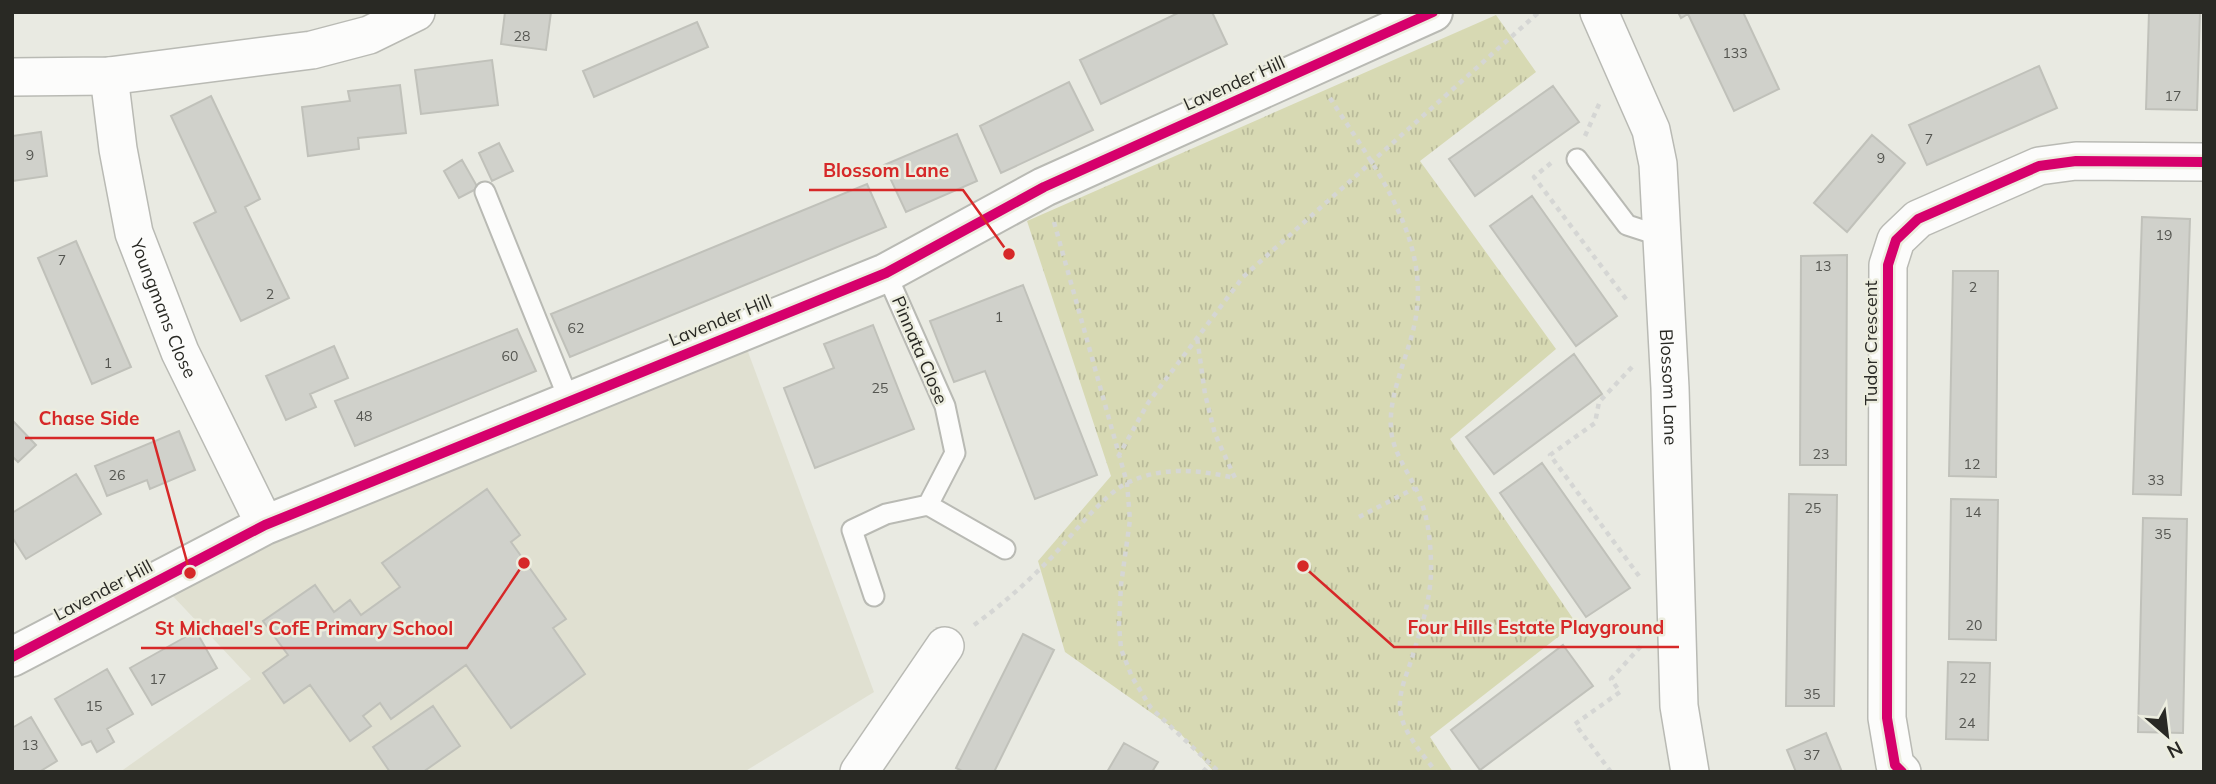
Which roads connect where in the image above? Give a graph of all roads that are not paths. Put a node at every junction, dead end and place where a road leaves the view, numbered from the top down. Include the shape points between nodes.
1 (416, 12) edge
2 (1433, 12) edge
3 (1599, 12) edge
4 (109, 76) junction
5 (12, 77) edge
6 (1577, 159) dead end
7 (2204, 162) edge
8 (485, 192) dead end
9 (1664, 237) junction
10 (886, 273) junction
11 (569, 400) junction
12 (928, 505) junction
13 (265, 525) junction
14 (1005, 549) dead end
15 (874, 596) dead end
16 (945, 646) road end
17 (14, 652) edge
18 (859, 772) edge
19 (1690, 772) edge
20 (1902, 772) edge

1 - 4 street via 369,35 312,50
2 - 10 street, Lavender Hill via 1044,187
3 - 9 street, Blossom Lane via 1651,130
4 - 5 street
4 - 13 street, Youngmans Close via 134,233 180,352
6 - 9 lane via 1627,225
7 - 20 street, Tudor Crescent via 2076,161 2039,166 1918,219 1896,240 1888,265 1887,718 1895,765
8 - 11 lane
9 - 19 street, Blossom Lane via 1679,706
10 - 11 street, Lavender Hill
10 - 12 lane, Pinnata Close via 945,406 955,453
11 - 13 street, Lavender Hill
12 - 14 lane
12 - 15 lane via 886,514 852,530
13 - 17 street, Lavender Hill
16 - 18 street

